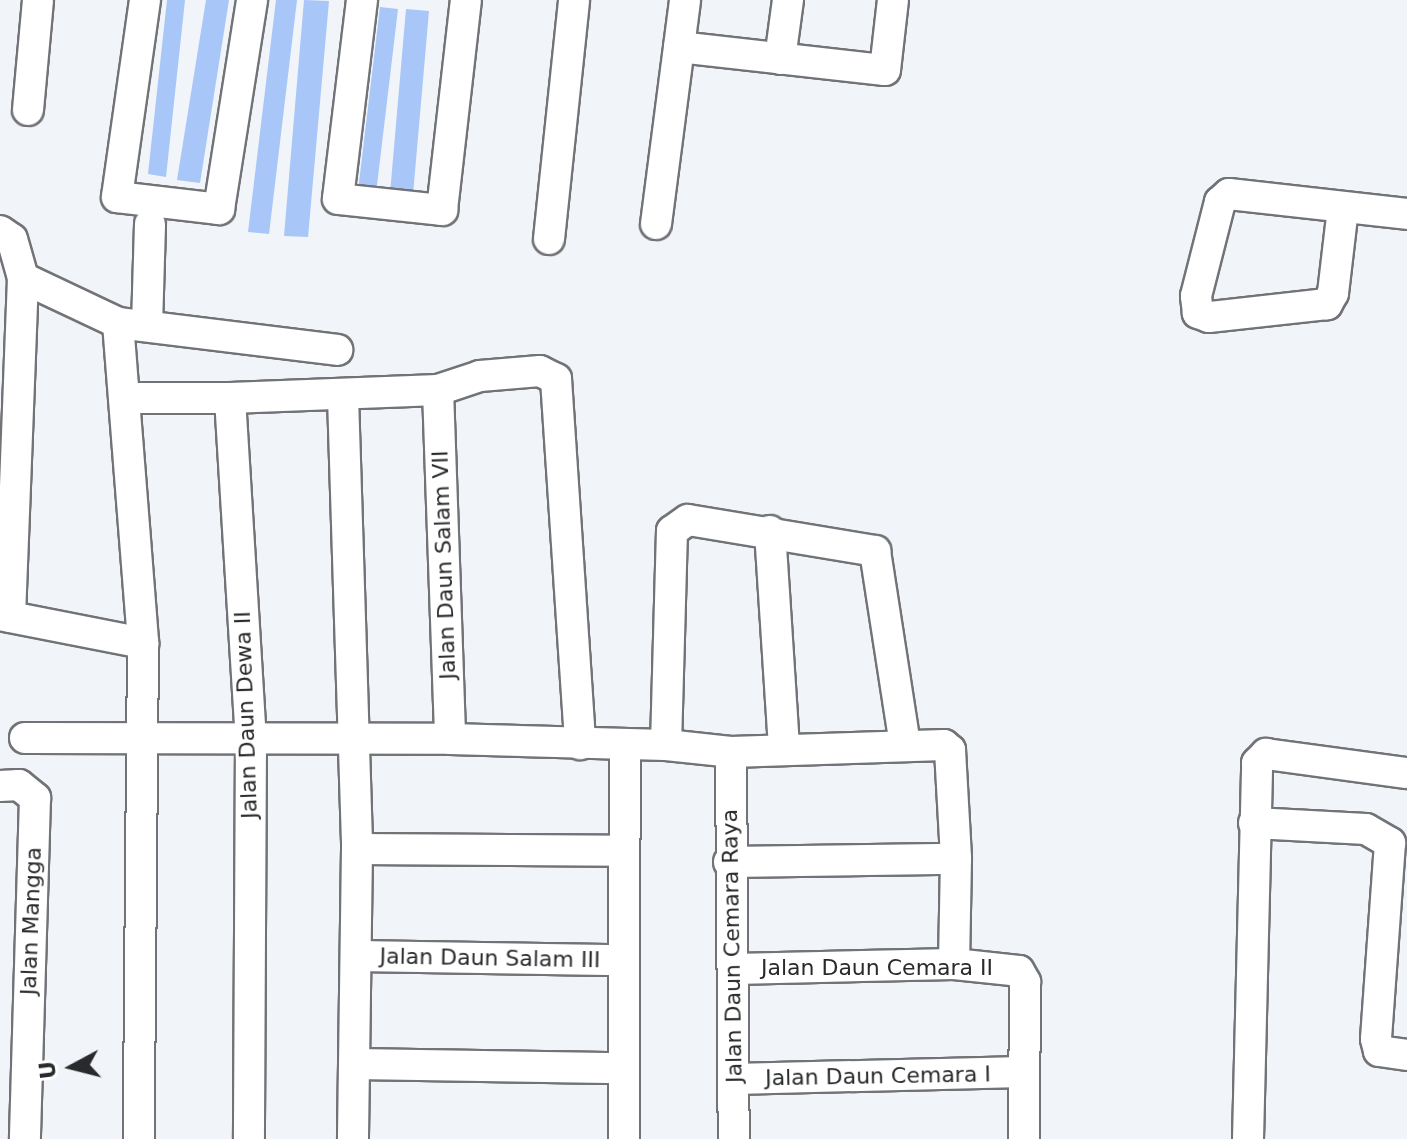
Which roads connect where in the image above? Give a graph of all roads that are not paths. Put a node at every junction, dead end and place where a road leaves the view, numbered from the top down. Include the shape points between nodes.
1 (38, 0) edge
2 (145, 0) edge
3 (252, 0) edge
4 (362, 0) edge
5 (466, 0) edge
6 (574, 0) edge
7 (685, 0) edge
8 (788, 0) edge
9 (893, 0) edge
10 (679, 47) junction
11 (780, 59) junction
12 (28, 110) dead end
13 (1343, 208) junction
14 (1407, 214) edge
15 (150, 224) dead end
16 (656, 224) dead end
17 (0, 231) edge
18 (549, 239) dead end
19 (23, 278) junction
20 (132, 325) junction
21 (337, 350) dead end
22 (438, 390) junction
23 (343, 397) junction
24 (124, 398) junction
25 (230, 398) junction
26 (770, 531) junction
27 (5, 616) edge
28 (143, 643) junction
29 (145, 737) junction
30 (25, 738) dead end
31 (450, 739) junction
32 (251, 741) junction
33 (355, 742) junction
34 (580, 744) junction
35 (625, 744) junction
36 (666, 745) junction
37 (905, 745) junction
38 (784, 747) junction
39 (731, 752) junction
40 (1407, 773) edge
41 (0, 786) edge
42 (1254, 823) junction
43 (357, 849) junction
44 (624, 851) junction
45 (956, 859) junction
46 (729, 862) junction
47 (357, 956) junction
48 (623, 960) junction
49 (954, 964) junction
50 (734, 969) junction
51 (1407, 1055) edge
52 (356, 1064) junction
53 (623, 1068) junction
54 (1023, 1072) junction
55 (734, 1079) junction
56 (25, 1139) edge
57 (139, 1139) edge
58 (249, 1139) edge
59 (353, 1139) edge
60 (624, 1139) edge
61 (734, 1139) edge
62 (1024, 1139) edge
63 (1248, 1139) edge

1 - 12 street
2 - 3 street via 117,197 219,209
4 - 5 street via 338,199 442,221
6 - 18 street
7 - 10 street
8 - 11 street
9 - 11 street via 885,70
10 - 11 street
10 - 16 street
13 - 13 street via 1333,293 1323,305 1209,317 1198,313 1196,296 1220,202 1229,194
13 - 14 street
15 - 20 street
17 - 19 street via 12,239
19 - 20 street
19 - 27 street
20 - 21 street
20 - 24 street
22 - 23 street
22 - 31 street, Jalan Daun Salam VII
22 - 34 street via 480,376 540,371 556,379
23 - 25 street
23 - 33 street
24 - 25 street
24 - 28 street
25 - 32 street, Jalan Daun Dewa II
26 - 36 street via 688,520 675,524
26 - 37 street via 875,551
26 - 38 street
27 - 28 street
28 - 29 street
29 - 30 street
29 - 32 street
29 - 57 street
31 - 33 street
31 - 34 street
32 - 33 street
32 - 58 street, Jalan Daun Dewa II
33 - 43 street
34 - 35 street
35 - 36 street
35 - 44 street
36 - 39 street
37 - 38 street
37 - 45 street via 944,745 950,750
38 - 39 street
39 - 46 street, Jalan Daun Cemara Raya
40 - 42 street via 1266,754 1257,763
41 - 56 street, Jalan Mangga via 19,785 35,798
42 - 51 street via 1366,829 1390,843 1376,1039 1379,1051
42 - 63 street
43 - 44 street
43 - 47 street
44 - 48 street
45 - 46 street
45 - 49 street
46 - 50 street, Jalan Daun Cemara Raya
47 - 48 street, Jalan Daun Salam III
47 - 52 street
48 - 53 street
49 - 50 street, Jalan Daun Cemara II
49 - 54 street, Jalan Daun Cemara II via 1019,971 1025,982
50 - 55 street, Jalan Daun Cemara Raya
52 - 53 street
52 - 59 street
53 - 60 street
54 - 55 street, Jalan Daun Cemara I
54 - 62 street
55 - 61 street, Jalan Daun Cemara Raya

